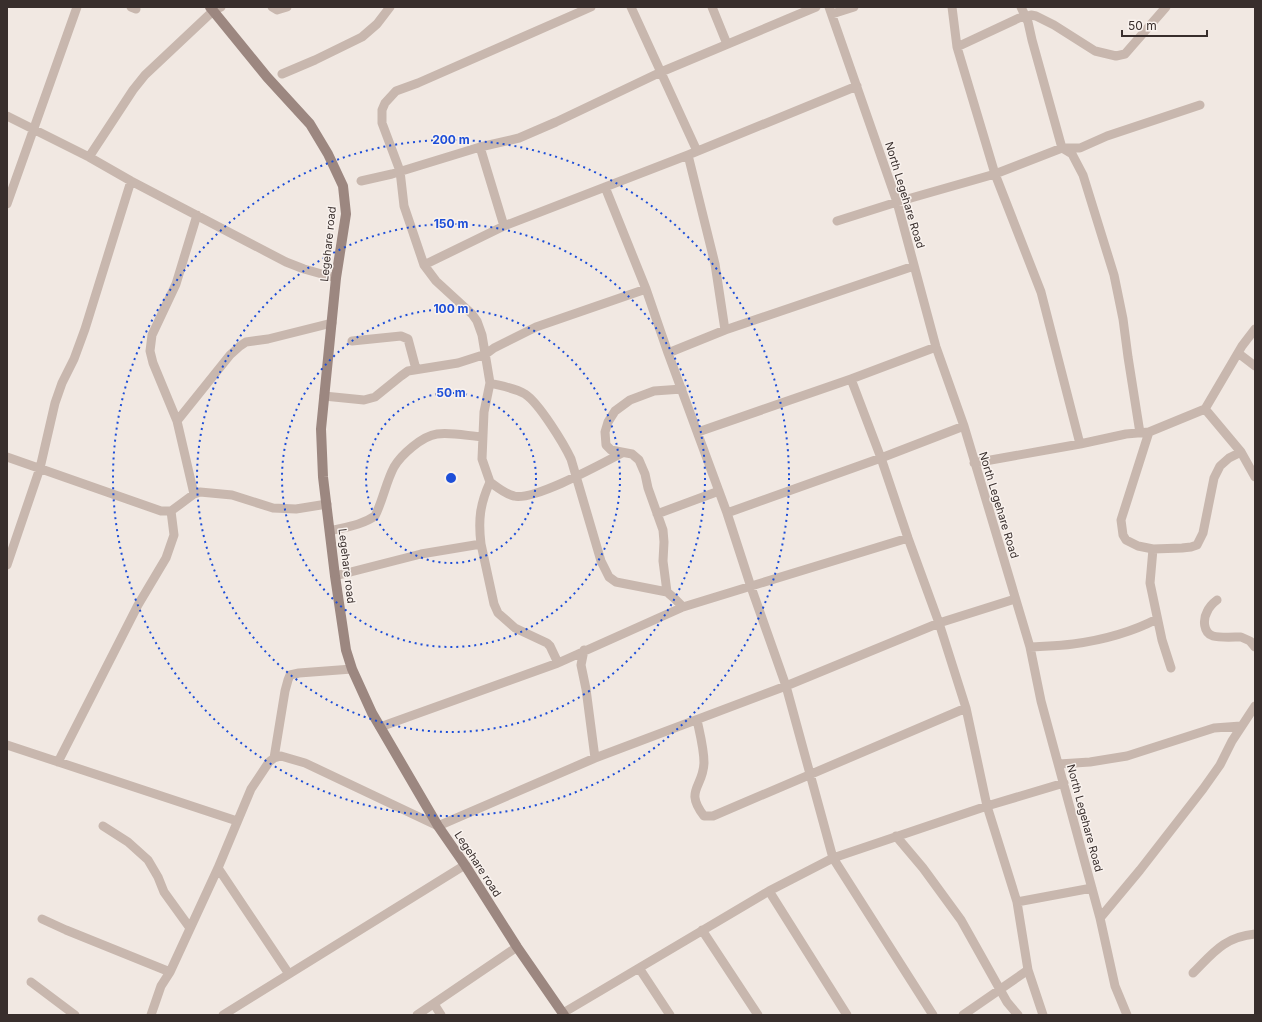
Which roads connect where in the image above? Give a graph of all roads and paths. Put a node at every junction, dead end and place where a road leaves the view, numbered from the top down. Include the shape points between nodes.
1 (77, 7) edge
2 (272, 7) edge
3 (287, 7) edge
4 (390, 7) edge
5 (591, 7) edge
6 (631, 7) edge
7 (712, 7) edge
8 (816, 7) edge
9 (854, 7) edge
10 (952, 7) edge
11 (1021, 7) edge
12 (1166, 7) edge
13 (215, 8) edge
14 (831, 11) edge
15 (1026, 16) junction
16 (727, 44) junction
17 (958, 47) junction
18 (661, 72) junction
19 (282, 74) dead end
20 (857, 86) junction
21 (1200, 105) dead end
22 (7, 116) edge
23 (34, 130) junction
24 (480, 148) junction
25 (1062, 148) junction
26 (697, 151) junction
27 (688, 155) junction
28 (89, 157) junction
29 (396, 173) junction
30 (995, 174) junction
31 (131, 181) junction
32 (361, 181) dead end
33 (605, 187) junction
34 (897, 202) junction
35 (7, 204) edge
36 (196, 216) junction
37 (837, 221) dead end
38 (504, 226) junction
39 (424, 265) junction
40 (914, 266) junction
41 (336, 278) junction
42 (646, 288) junction
43 (332, 323) junction
44 (1255, 329) edge
45 (725, 330) junction
46 (352, 341) dead end
47 (936, 347) junction
48 (668, 353) junction
49 (1238, 353) junction
50 (486, 354) junction
51 (1255, 366) edge
52 (416, 369) junction
53 (851, 379) junction
54 (490, 383) junction
55 (682, 389) junction
56 (324, 396) junction
57 (1205, 409) junction
58 (177, 422) junction
59 (964, 426) junction
60 (698, 432) junction
61 (1144, 432) junction
62 (483, 437) junction
63 (1080, 444) junction
64 (1241, 452) junction
65 (622, 453) junction
66 (7, 457) edge
67 (881, 458) junction
68 (974, 463) junction
69 (40, 468) junction
70 (576, 476) junction
71 (1255, 477) edge
72 (490, 482) junction
73 (719, 491) junction
74 (194, 494) junction
75 (327, 504) junction
76 (171, 511) junction
77 (727, 513) junction
78 (657, 514) junction
79 (330, 531) junction
80 (908, 538) junction
81 (480, 544) junction
82 (1153, 549) junction
83 (7, 565) edge
84 (335, 576) junction
85 (751, 587) junction
86 (667, 592) junction
87 (1015, 599) junction
88 (1217, 600) dead end
89 (683, 608) junction
90 (1157, 619) junction
91 (939, 624) junction
92 (1030, 647) junction
93 (1255, 647) edge
94 (584, 650) junction
95 (558, 662) junction
96 (1171, 668) dead end
97 (352, 669) junction
98 (786, 686) junction
99 (1255, 706) edge
100 (966, 708) junction
101 (697, 720) junction
102 (1241, 726) junction
103 (380, 727) junction
104 (7, 745) edge
105 (274, 758) junction
106 (595, 758) junction
107 (58, 762) junction
108 (1058, 764) junction
109 (810, 774) junction
110 (1064, 783) junction
111 (987, 806) junction
112 (237, 821) junction
113 (102, 826) dead end
114 (438, 826) junction
115 (896, 836) junction
116 (833, 858) junction
117 (465, 865) junction
118 (218, 868) junction
119 (1092, 888) junction
120 (769, 891) junction
121 (1017, 902) junction
122 (42, 918) dead end
123 (1100, 918) junction
124 (190, 928) junction
125 (702, 930) junction
126 (1255, 934) edge
127 (518, 947) junction
128 (639, 968) junction
129 (1028, 970) junction
130 (170, 972) junction
131 (1193, 973) dead end
132 (289, 974) junction
133 (31, 982) dead end
134 (1000, 988) junction
135 (434, 1004) junction
136 (563, 1014) edge
137 (75, 1015) edge
138 (151, 1015) edge
139 (223, 1015) edge
140 (417, 1015) edge
141 (441, 1015) edge
142 (670, 1015) edge
143 (758, 1015) edge
144 (847, 1015) edge
145 (933, 1015) edge
146 (963, 1015) edge
147 (1018, 1015) edge
148 (1043, 1015) edge
149 (1128, 1015) edge

1 - 23 street
2 - 3 street via 277,10
4 - 19 street via 377,24 362,37
5 - 29 street via 396,91 383,107 382,123
6 - 18 street
7 - 16 street
8 - 16 street
9 - 14 street
10 - 17 street
11 - 15 street
12 - 15 street via 1125,54 1116,56 1095,51 1036,16
13 - 28 street via 145,75
13 - 41 main road, Legehare road via 270,80 310,124 343,186 346,214
14 - 20 street, North Legehare Road
15 - 17 street
15 - 25 street
16 - 18 street
17 - 30 street
18 - 24 street via 519,138
18 - 26 street
20 - 26 street
20 - 34 street, North Legehare Road
21 - 25 street via 1107,136 1080,148
22 - 23 street
23 - 28 street
23 - 35 street
24 - 29 street
24 - 38 street
25 - 30 street
25 - 61 street via 1072,154 1083,174 1114,275
26 - 27 street
27 - 33 street
27 - 45 street via 715,264
28 - 31 street
29 - 32 street
29 - 39 street
30 - 34 street
30 - 63 street via 1041,292
31 - 36 street
31 - 69 street via 77,352 55,402
33 - 38 street
33 - 42 street
34 - 37 street
34 - 40 street, North Legehare Road
36 - 41 street via 286,262
36 - 58 street via 176,284 152,335 150,351
38 - 39 street
39 - 50 street via 436,281 466,307 477,321
40 - 45 street
40 - 47 street, North Legehare Road
41 - 43 main road, Legehare road
42 - 48 street
42 - 50 street via 536,327
43 - 56 main road, Legehare road
43 - 58 street via 254,340 240,346
44 - 49 street
45 - 48 street
46 - 52 street via 406,337
47 - 53 street
47 - 59 street, North Legehare Road
48 - 55 street
49 - 51 street
49 - 57 street
50 - 52 street via 458,363
50 - 54 street
52 - 56 street via 408,371 375,397 364,400
53 - 60 street
53 - 67 street
54 - 62 street via 484,412
54 - 70 street via 525,394 535,404 564,445
55 - 60 street
55 - 65 street via 654,391 630,400 615,411 608,422 606,445 610,450
56 - 75 main road, Legehare road via 321,429
57 - 61 street
57 - 64 street
58 - 74 street
59 - 67 street
59 - 68 street, North Legehare Road
60 - 73 street
61 - 63 street
61 - 82 street via 1121,520 1126,540
62 - 72 street via 482,459
62 - 79 street via 436,434 418,442 394,467 375,516 360,524
63 - 68 street
64 - 71 street
64 - 82 street via 1220,466 1214,478 1203,533 1197,545
65 - 70 street
65 - 78 street via 632,454 639,460
66 - 69 street
67 - 77 street
67 - 80 street
68 - 87 street, North Legehare Road
69 - 76 street via 161,510
69 - 83 street
70 - 72 street via 524,497 510,495
70 - 86 street via 601,561 609,577 616,582
72 - 81 street via 482,498 479,515
73 - 77 street
73 - 78 street
74 - 75 street via 200,492 232,495 272,508 296,509
74 - 76 street
75 - 79 main road, Legehare road
76 - 107 street via 174,535 166,558 138,605
77 - 85 street
78 - 86 street via 663,530
79 - 84 main road, Legehare road
80 - 85 street
80 - 91 street
81 - 84 street via 421,554
81 - 95 street via 498,613 515,628 548,643
82 - 90 street via 1150,583
84 - 97 main road, Legehare road via 346,650
85 - 89 street
85 - 98 street
86 - 89 street
87 - 91 street
87 - 92 street, North Legehare Road
88 - 93 street via 1206,612 1206,630 1213,636 1241,637
89 - 94 street
90 - 92 street via 1136,630 1098,640
90 - 96 street
91 - 98 street
91 - 100 street
92 - 108 street, North Legehare Road
94 - 95 street
94 - 106 street via 581,665
95 - 103 street
97 - 103 main road, Legehare road
97 - 105 street via 290,675
98 - 101 street
98 - 109 street
99 - 102 street
100 - 109 street
100 - 111 street
101 - 106 street
101 - 109 street via 704,766 694,798 704,816 713,816
102 - 108 street via 1214,728 1127,756
102 - 123 street via 1220,765 1203,789
103 - 114 main road, Legehare road
104 - 107 street
105 - 112 street via 251,789
105 - 114 street via 281,756 304,762
106 - 114 street
107 - 112 street
108 - 110 street, North Legehare Road
109 - 116 street
110 - 111 street
110 - 119 street, North Legehare Road
111 - 115 street
111 - 121 street
112 - 118 street
113 - 124 street via 128,842 148,860 164,892
114 - 117 main road, Legehare road
115 - 116 street
115 - 134 street via 961,920
116 - 120 street
116 - 145 street
117 - 127 main road, Legehare road
117 - 132 street
118 - 124 street
118 - 132 street
119 - 121 street
119 - 123 street, North Legehare Road
120 - 125 street
120 - 144 street
121 - 129 street
122 - 130 street
123 - 149 street, North Legehare Road via 1115,986
124 - 130 street
125 - 128 street
125 - 143 street
126 - 131 street via 1234,938 1220,946
127 - 135 street
127 - 136 main road, Legehare road
128 - 136 street
128 - 142 street
129 - 134 street
129 - 148 street
130 - 138 street via 161,986
132 - 139 street
133 - 137 street
134 - 146 street
134 - 147 street
135 - 140 street
135 - 141 street

